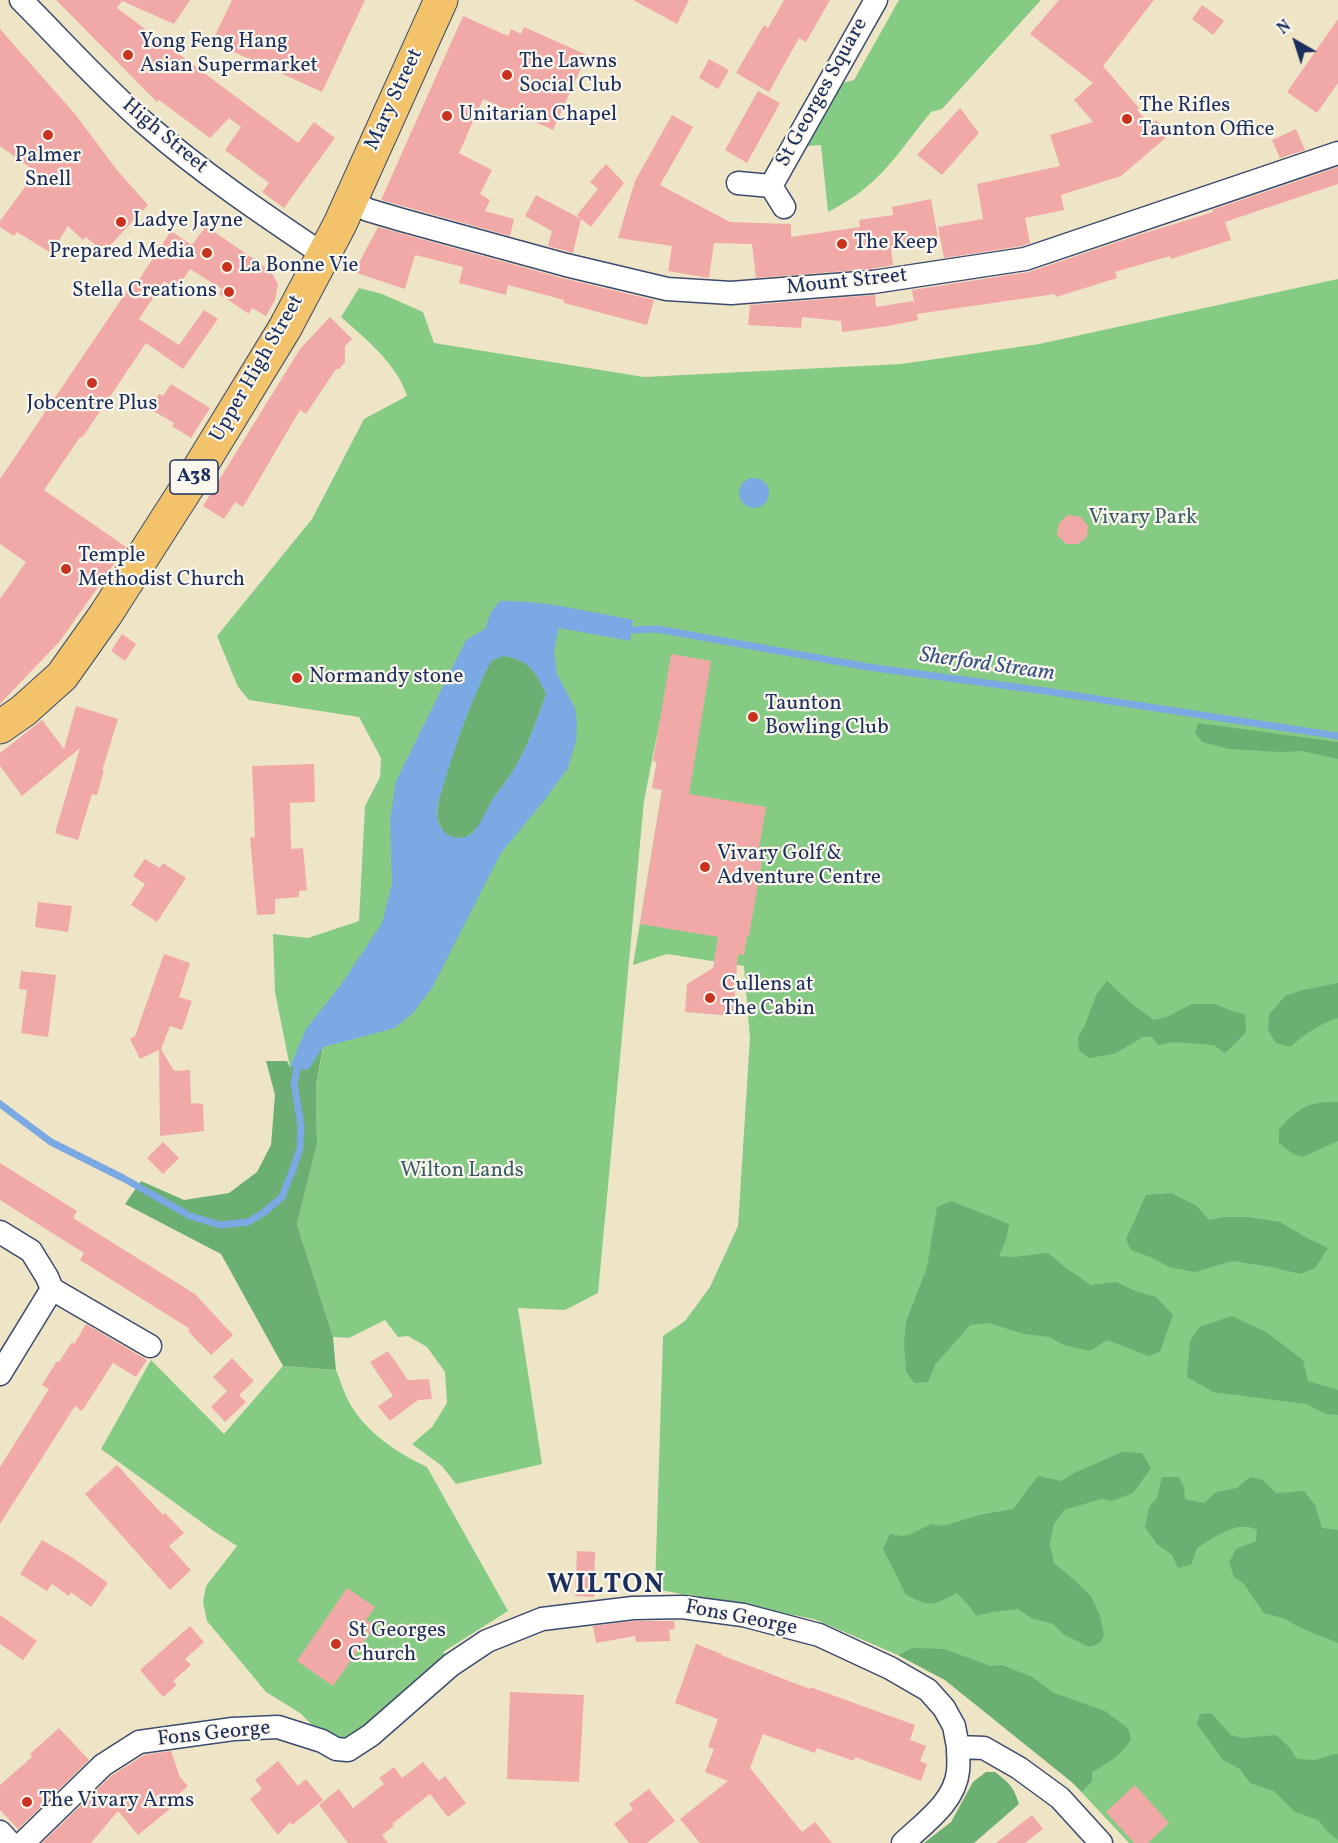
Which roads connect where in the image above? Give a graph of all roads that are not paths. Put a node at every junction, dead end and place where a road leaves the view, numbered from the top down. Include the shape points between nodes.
1 (21, 0) edge
2 (441, 0) edge
3 (876, 0) edge
4 (1338, 153) edge
5 (738, 183) dead end
6 (771, 186) junction
7 (350, 200) junction
8 (784, 207) dead end
9 (324, 255) junction
10 (0, 727) edge
11 (0, 1232) edge
12 (52, 1289) junction
13 (150, 1346) dead end
14 (0, 1374) edge
15 (958, 1747) junction
16 (0, 1833) edge
17 (10, 1843) edge
18 (23, 1843) edge
19 (903, 1843) edge
20 (1101, 1843) edge

1 - 9 street, High Street via 107,90 193,164
2 - 7 main road, Mary Street / A38
3 - 6 street, St Georges Square
4 - 7 street, Mount Street via 1024,259 873,282 731,293 667,289 566,265 368,210
5 - 6 street, St Georges Square
6 - 8 street, St Georges Square
7 - 9 main road, Upper High Street / A38
9 - 10 main road, Upper High Street / A38 via 285,328 106,614 62,676
11 - 12 street via 31,1251
12 - 13 street
12 - 14 street
15 - 18 street, Fons George via 954,1726 928,1690 819,1635 743,1615 682,1607 633,1608 542,1619 487,1641 451,1665 371,1735 348,1750 278,1727 139,1742 102,1766
15 - 19 street via 958,1773 943,1806
15 - 20 street via 984,1748 1019,1768 1060,1798
16 - 17 street

